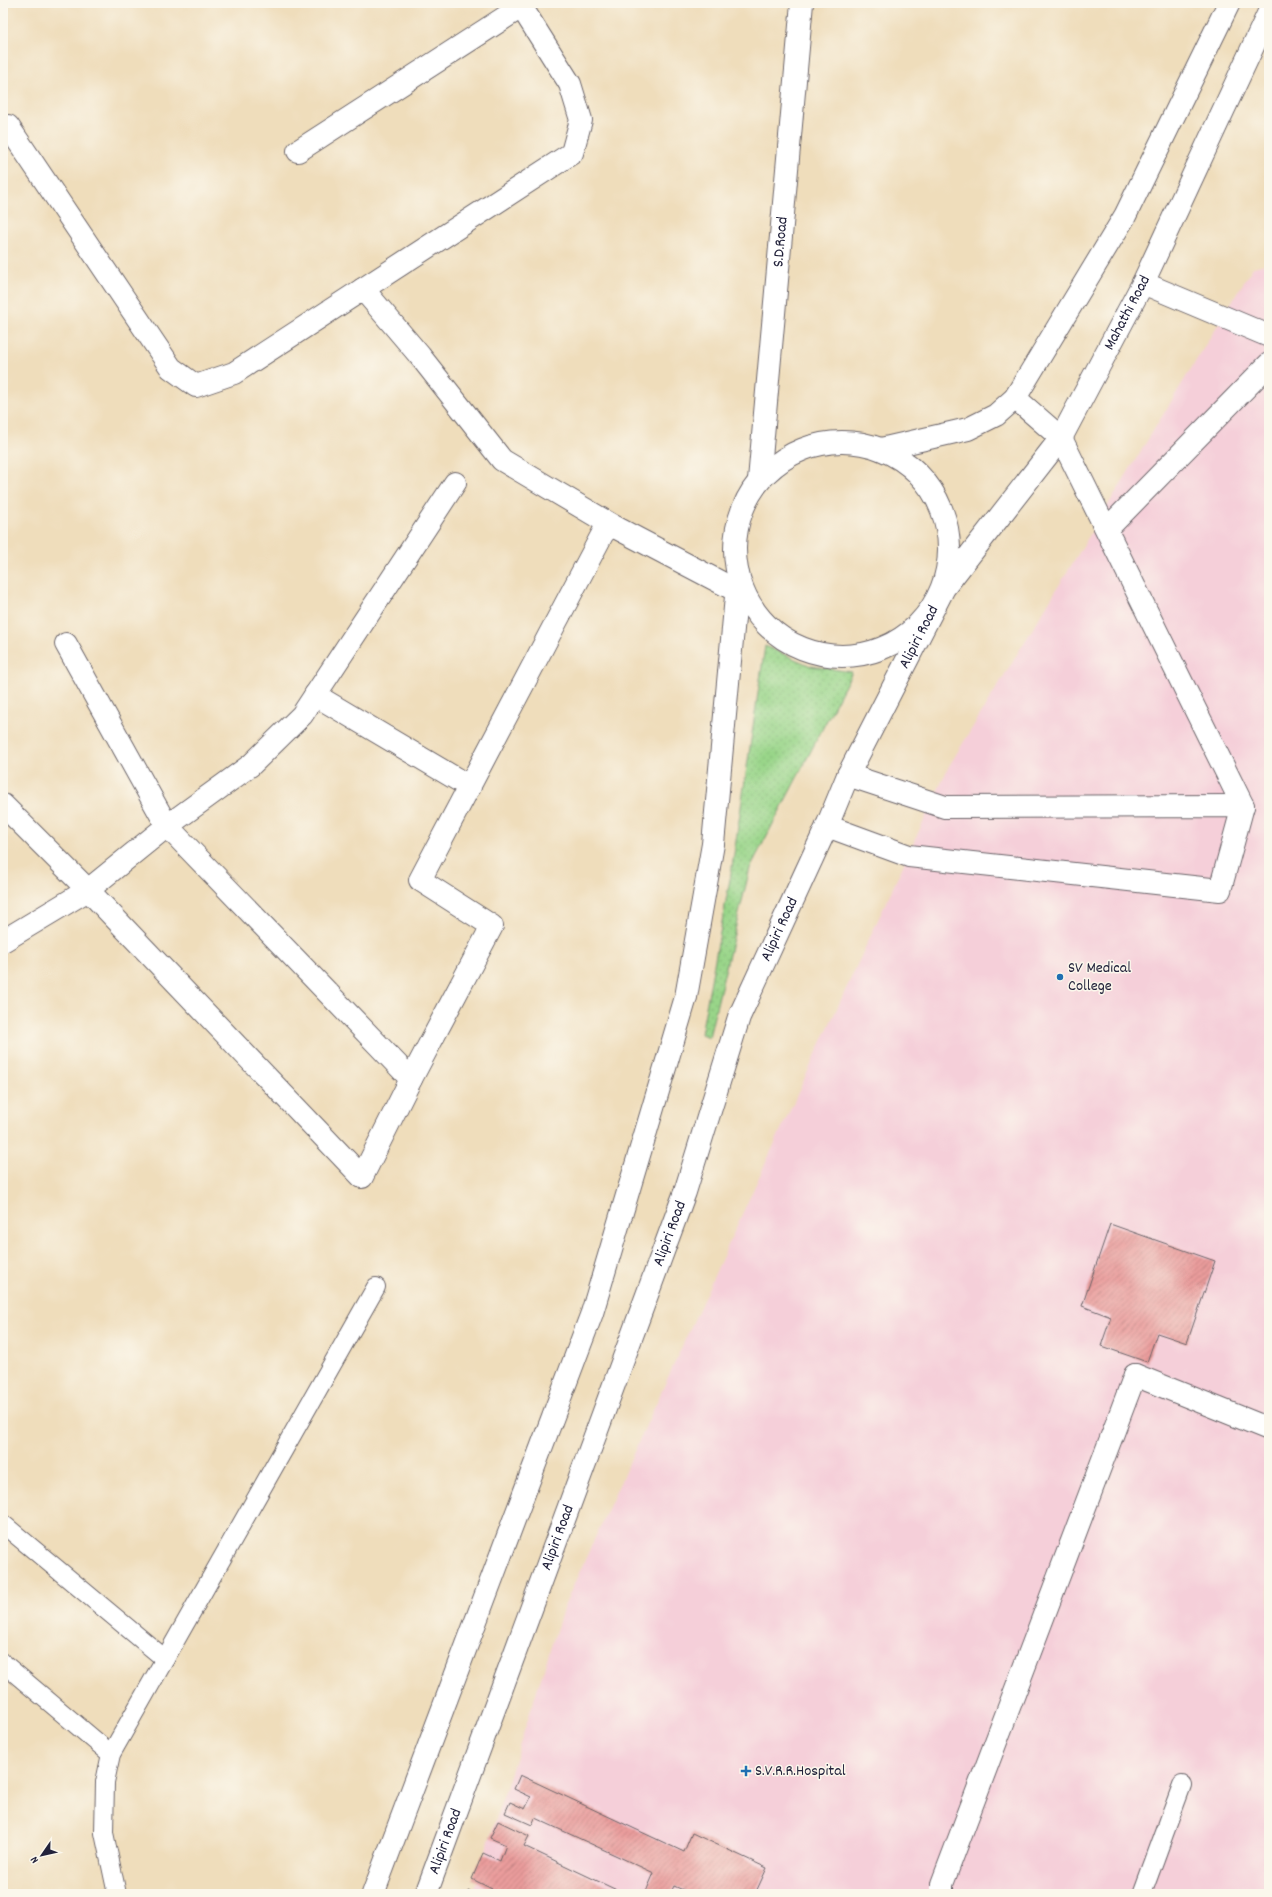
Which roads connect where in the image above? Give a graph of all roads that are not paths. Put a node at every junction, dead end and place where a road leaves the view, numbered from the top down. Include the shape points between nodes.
1 (802, 3) edge
2 (1228, 3) edge
3 (520, 5) edge
4 (1269, 12) edge
5 (8, 126) dead end
6 (298, 151) dead end
7 (1143, 283) junction
8 (363, 289) junction
9 (1269, 336) edge
10 (1269, 364) edge
11 (1014, 398) junction
12 (1061, 438) junction
13 (881, 449) junction
14 (759, 480) junction
15 (455, 483) dead end
16 (615, 527) junction
17 (1107, 529) junction
18 (737, 583) junction
19 (944, 588) junction
20 (66, 644) dead end
21 (315, 695) junction
22 (848, 775) junction
23 (470, 787) junction
24 (3, 805) edge
25 (1243, 806) junction
26 (167, 826) junction
27 (827, 826) junction
28 (88, 890) junction
29 (3, 941) edge
30 (411, 1079) junction
31 (376, 1287) dead end
32 (1269, 1429) edge
33 (3, 1524) edge
34 (165, 1659) junction
35 (3, 1663) edge
36 (111, 1754) junction
37 (1182, 1785) dead end
38 (117, 1894) edge
39 (373, 1894) edge
40 (426, 1894) edge
41 (942, 1894) edge
42 (1142, 1894) edge

1 - 14 street, S.D.Road
2 - 11 street via 1125,216
3 - 6 street
3 - 8 street via 570,84 581,120 572,152
4 - 7 street, Mahathi Road
5 - 8 street via 171,368 196,386 234,373
7 - 9 street
7 - 12 street, Mahathi Road
8 - 16 street via 502,460
10 - 17 street
11 - 12 street
11 - 13 street via 996,415 968,429
12 - 17 street
12 - 19 street, Mahathi Road
13 - 14 street via 849,442 815,445 785,458
13 - 19 street via 911,467 933,492 946,523 949,557
14 - 18 street via 742,509 735,542
15 - 21 street
16 - 18 street
16 - 23 street via 603,533
17 - 25 street
18 - 19 street via 751,606 774,631 803,649 836,656 869,654 900,640 925,618
18 - 39 street via 714,844 686,997 592,1313
19 - 22 street, Alipiri Road
20 - 26 street
21 - 23 street
21 - 26 street via 302,715 251,765
22 - 25 street via 945,807
22 - 27 street, Alipiri Road
23 - 30 street via 420,880 492,926
24 - 28 street
25 - 27 street via 1220,890 910,856
26 - 28 street
26 - 30 street
27 - 40 street, Alipiri Road via 739,1017 685,1192
28 - 29 street
28 - 30 street via 362,1177
31 - 34 lane
32 - 41 street via 1135,1375 942,1884
33 - 34 lane
34 - 36 lane
35 - 36 lane
36 - 38 lane via 105,1782 104,1833
37 - 42 lane

